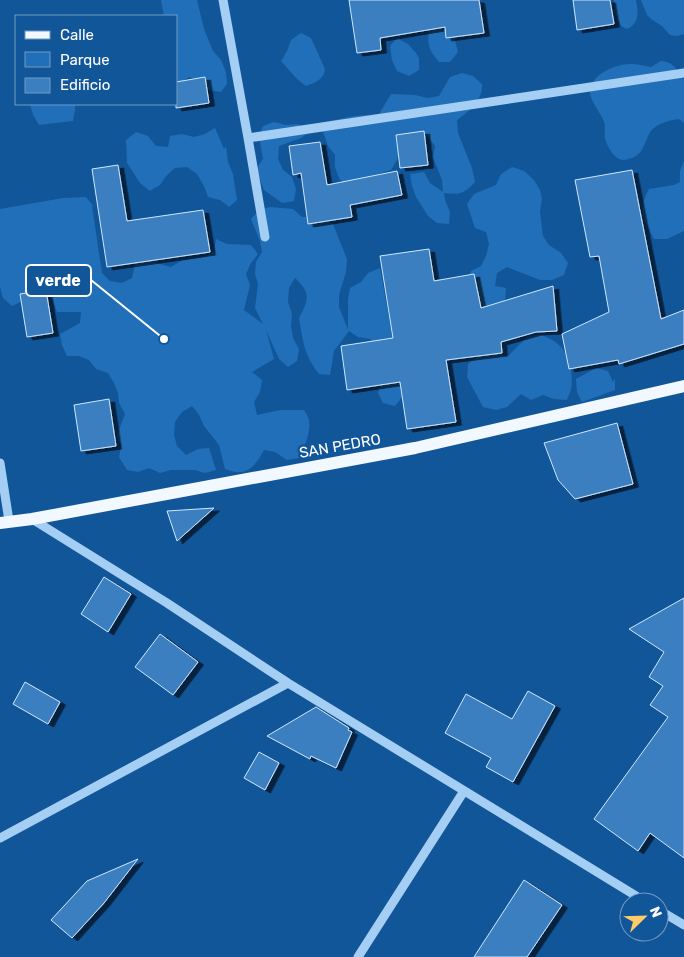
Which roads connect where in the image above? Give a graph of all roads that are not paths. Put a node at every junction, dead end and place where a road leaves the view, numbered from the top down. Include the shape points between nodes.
1 (223, 0) edge
2 (684, 73) edge
3 (248, 138) junction
4 (265, 237) dead end
5 (684, 386) edge
6 (0, 462) edge
7 (32, 519) junction
8 (5, 522) edge
9 (288, 683) junction
10 (464, 791) junction
11 (0, 838) edge
12 (630, 892) edge
13 (669, 916) edge
14 (684, 925) edge
15 (358, 957) edge

1 - 3 street
2 - 3 street
3 - 4 street
5 - 7 main road, SAN PEDRO via 415,448
6 - 8 street
7 - 8 main road, SAN PEDRO
7 - 9 street
9 - 10 street
9 - 11 street
10 - 12 street
10 - 15 street
13 - 14 street

